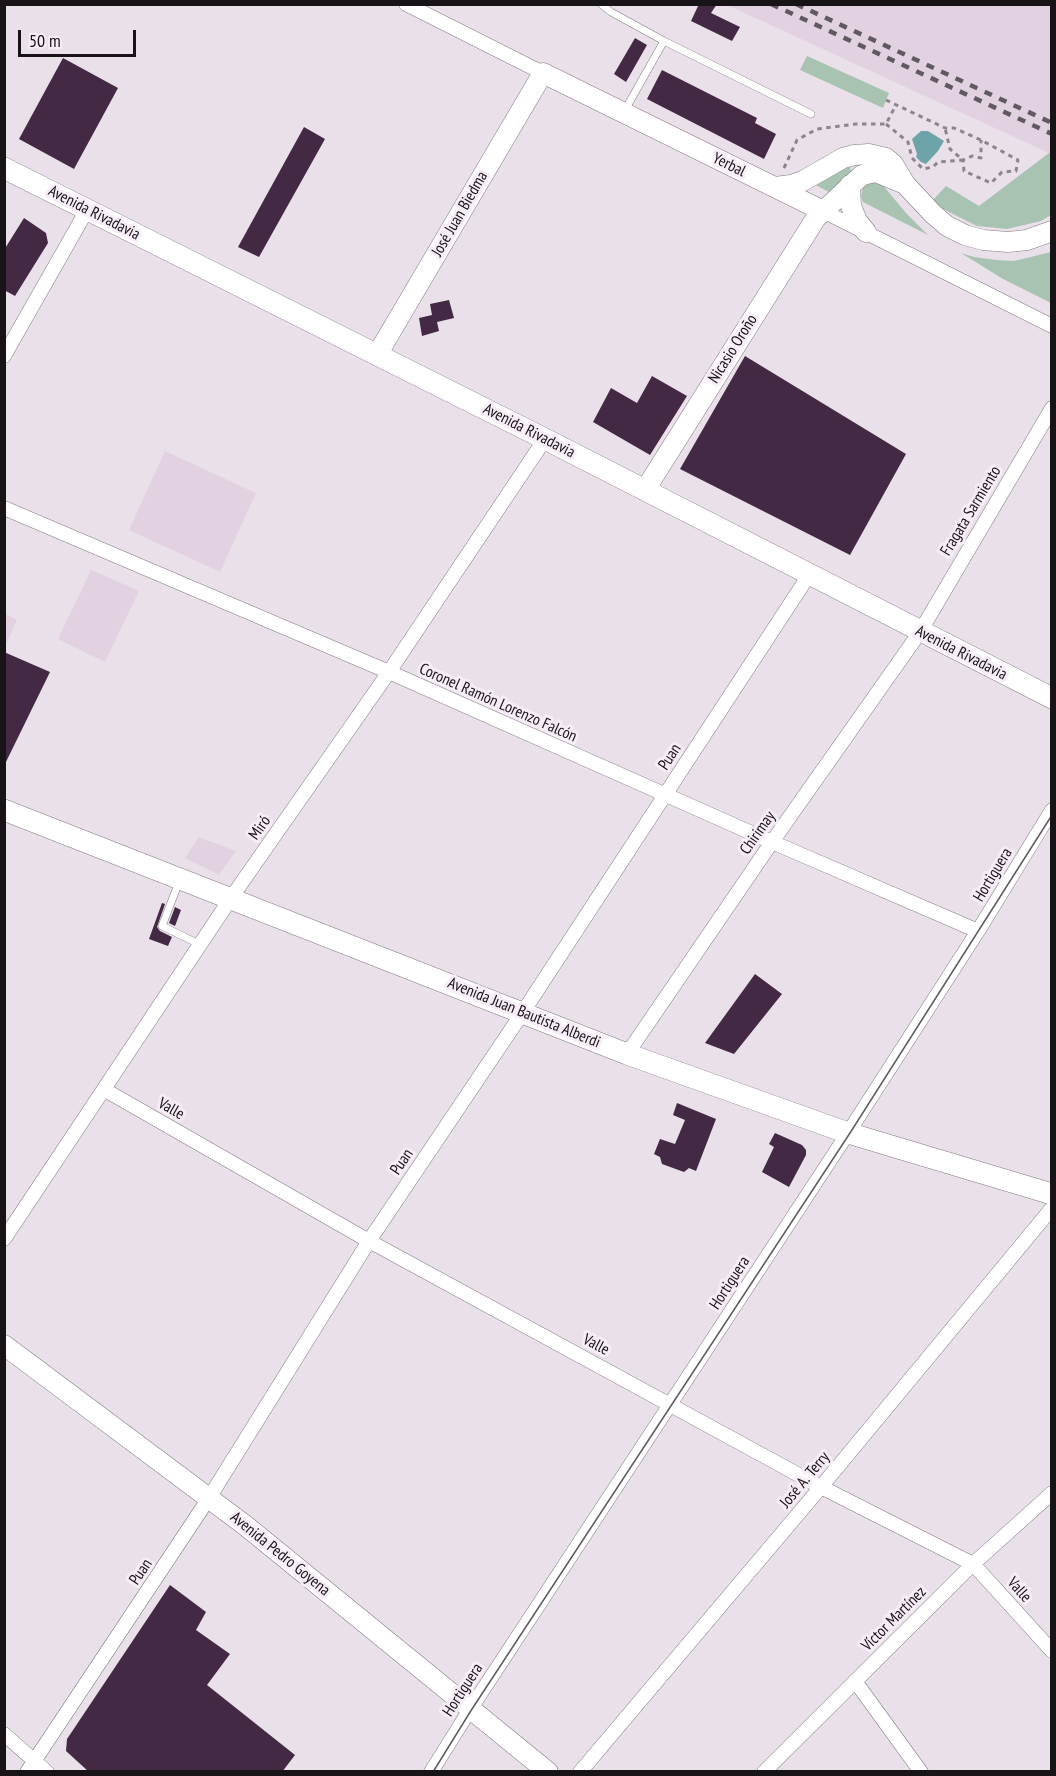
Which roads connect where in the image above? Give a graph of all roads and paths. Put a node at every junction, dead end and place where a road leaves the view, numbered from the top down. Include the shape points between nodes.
1 (406, 4) edge
2 (601, 4) edge
3 (664, 41) junction
4 (543, 73) junction
5 (886, 100) dead end
6 (896, 105) junction
7 (624, 112) junction
8 (811, 114) dead end
9 (886, 124) junction
10 (945, 128) junction
11 (981, 140) junction
12 (963, 160) junction
13 (4, 168) edge
14 (850, 184) junction
15 (905, 184) junction
16 (775, 187) junction
17 (87, 210) junction
18 (823, 211) junction
19 (1052, 231) edge
20 (866, 232) junction
21 (1052, 327) edge
22 (377, 355) junction
23 (4, 357) edge
24 (1052, 408) edge
25 (545, 439) junction
26 (645, 490) junction
27 (4, 508) edge
28 (809, 575) junction
29 (920, 632) junction
30 (389, 672) junction
31 (1052, 698) edge
32 (665, 795) junction
33 (1052, 810) edge
34 (7, 816) edge
35 (772, 842) junction
36 (181, 878) junction
37 (231, 898) junction
38 (978, 931) junction
39 (201, 945) junction
40 (523, 1012) junction
41 (627, 1054) junction
42 (105, 1090) junction
43 (848, 1133) junction
44 (1052, 1194) edge
45 (1052, 1208) edge
46 (4, 1239) edge
47 (369, 1241) junction
48 (4, 1345) edge
49 (670, 1404) junction
50 (821, 1487) junction
51 (1052, 1493) edge
52 (209, 1498) junction
53 (973, 1564) junction
54 (1052, 1651) edge
55 (855, 1681) junction
56 (471, 1708) junction
57 (4, 1734) edge
58 (31, 1766) edge
59 (47, 1772) edge
60 (431, 1772) edge
61 (549, 1772) edge
62 (580, 1772) edge
63 (764, 1772) edge
64 (921, 1772) edge

1 - 4 street, Yerbal
2 - 3 lane
3 - 7 lane
3 - 8 lane
4 - 7 street, Yerbal
4 - 22 street, José Juan Biedma
5 - 6 path
6 - 9 path
6 - 10 path
7 - 16 street, Yerbal
9 - 12 path via 908,142 912,158 923,169 938,162
9 - 16 path via 856,123 817,129 797,140
10 - 11 path
10 - 12 path via 951,149
11 - 12 path via 981,158
11 - 12 path via 1018,160 1016,171 1002,172 991,183 964,171
13 - 17 main road, Avenida Rivadavia
14 - 15 street via 862,175 876,172
14 - 18 street, Nicasio Oroño
14 - 20 street via 851,206
15 - 16 street via 886,158 862,154 838,161 803,181
15 - 19 street via 947,226 965,235 1008,242
16 - 18 street, Yerbal
17 - 22 main road, Avenida Rivadavia
17 - 23 street
18 - 20 street, Yerbal
18 - 26 street, Nicasio Oroño via 809,226
20 - 21 street, Yerbal
22 - 25 main road, Avenida Rivadavia
24 - 29 street, Fragata Sarmiento
25 - 26 main road, Avenida Rivadavia
25 - 30 street, Miró
26 - 28 main road, Avenida Rivadavia
27 - 30 street, Coronel Ramón Lorenzo Falcón
28 - 29 main road, Avenida Rivadavia
28 - 32 street, Puan
29 - 31 main road, Avenida Rivadavia
29 - 35 street, Chirimay
30 - 32 street, Coronel Ramón Lorenzo Falcón
30 - 37 street, Miró
32 - 35 street, Coronel Ramón Lorenzo Falcón
32 - 40 street, Puan
33 - 38 street, Hortiguera
34 - 36 main road, Avenida Juan Bautista Alberdi
35 - 38 street, Coronel Ramón Lorenzo Falcón
35 - 41 street, Chirimay
36 - 37 main road, Avenida Juan Bautista Alberdi
36 - 39 lane via 162,926
37 - 39 street, Miró
37 - 40 main road, Avenida Juan Bautista Alberdi
38 - 43 street, Hortiguera
39 - 42 street, Miró
40 - 41 main road, Avenida Juan Bautista Alberdi
40 - 47 street, Puan
41 - 43 main road, Avenida Juan Bautista Alberdi
42 - 46 street, Miró
42 - 47 street, Valle
43 - 44 main road, Avenida Juan Bautista Alberdi
43 - 49 street, Hortiguera
45 - 50 street, José A. Terry
47 - 49 street, Valle
47 - 52 street, Puan
48 - 52 street, Avenida Pedro Goyena
49 - 50 street, Valle
49 - 56 street, Hortiguera
50 - 53 street, Valle
50 - 62 street, José A. Terry
51 - 53 street, Víctor Martínez
52 - 56 street, Avenida Pedro Goyena
52 - 58 street, Puan
53 - 54 street, Valle
53 - 55 street, Víctor Martínez
55 - 63 street, Víctor Martínez
55 - 64 street
56 - 60 street, Hortiguera
56 - 61 street, Avenida Pedro Goyena
57 - 58 street
58 - 59 street

